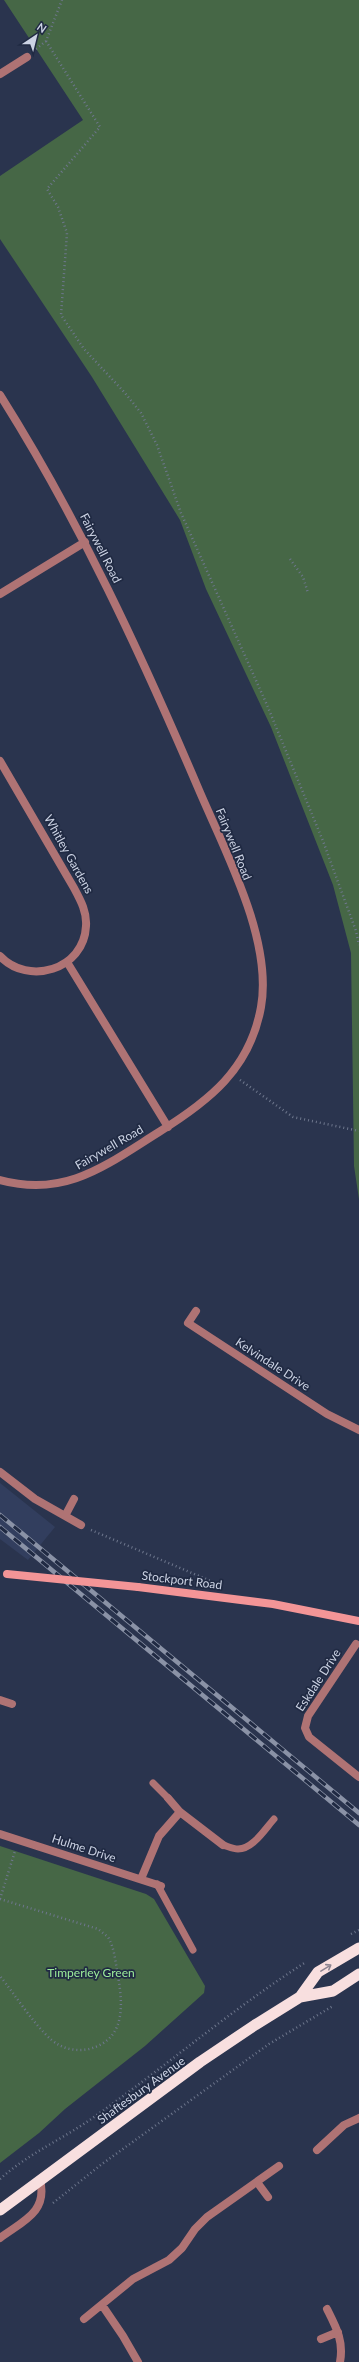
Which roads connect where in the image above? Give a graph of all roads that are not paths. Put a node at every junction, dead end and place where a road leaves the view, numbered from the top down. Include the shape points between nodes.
1 (27, 57) road end
2 (0, 74) edge
3 (0, 395) edge
4 (85, 542) junction
5 (0, 594) edge
6 (0, 761) edge
7 (0, 956) edge
8 (67, 962) junction
9 (168, 1127) junction
10 (0, 1180) edge
11 (196, 1312) dead end
12 (359, 1430) edge
13 (0, 1472) edge
14 (74, 1499) dead end
15 (65, 1516) junction
16 (80, 1525) road end
17 (4, 1574) edge
18 (359, 1621) edge
19 (356, 1644) dead end
20 (0, 1700) edge
21 (12, 1704) dead end
22 (359, 1777) edge
23 (152, 1783) dead end
24 (168, 1798) joint
25 (180, 1812) junction
26 (274, 1819) dead end
27 (0, 1834) edge
28 (223, 1844) joint
29 (141, 1879) junction
30 (159, 1885) joint
31 (359, 1948) edge
32 (193, 1950) dead end
33 (359, 1974) edge
34 (300, 1997) junction
35 (359, 2118) edge
36 (317, 2150) dead end
37 (279, 2166) dead end
38 (40, 2180) junction
39 (257, 2182) junction
40 (268, 2197) dead end
41 (0, 2210) edge
42 (0, 2238) edge
43 (102, 2305) junction
44 (327, 2309) dead end
45 (84, 2319) dead end
46 (338, 2332) junction
47 (321, 2339) dead end
48 (138, 2362) edge
49 (340, 2362) edge

1 - 2 street
3 - 4 street, Fairywell Road
4 - 5 street
4 - 9 street, Fairywell Road via 173,729 235,877 258,941 263,984 261,1008 254,1034 232,1073 207,1100
6 - 8 street, Whitley Gardens via 82,904 86,921 85,932 77,952
7 - 8 street, Whitley Gardens via 14,966 32,972 48,971
8 - 9 street
9 - 10 street, Fairywell Road via 94,1173 71,1181 37,1186
11 - 12 street, Kelvindale Drive via 188,1323 327,1414
13 - 15 street via 35,1499
14 - 15 street
15 - 16 street
17 - 18 main road, Stockport Road, bridge via 138,1587 267,1604
19 - 22 street, Eskdale Drive via 308,1716 305,1728 309,1737
20 - 21 street
23 - 24 lane
24 - 25 street
25 - 28 street
25 - 29 street via 159,1836
26 - 28 lane via 261,1835 247,1846 238,1849
27 - 29 street, Hulme Drive
29 - 30 street, Hulme Drive
30 - 32 lane
34 -> 31 highway, Shaftesbury Avenue via 318,1972
33 - 34 highway, Shaftesbury Avenue via 333,1991
34 - 38 highway, Shaftesbury Avenue via 200,2062
35 - 36 street via 344,2125
37 - 39 street
38 - 41 highway, Shaftesbury Avenue
38 - 42 street via 42,2196 39,2207
39 - 40 street
39 - 43 street via 207,2217 169,2260 133,2279
43 - 45 street
43 - 48 street
44 - 46 street
46 - 47 street
46 - 49 street via 342,2344

